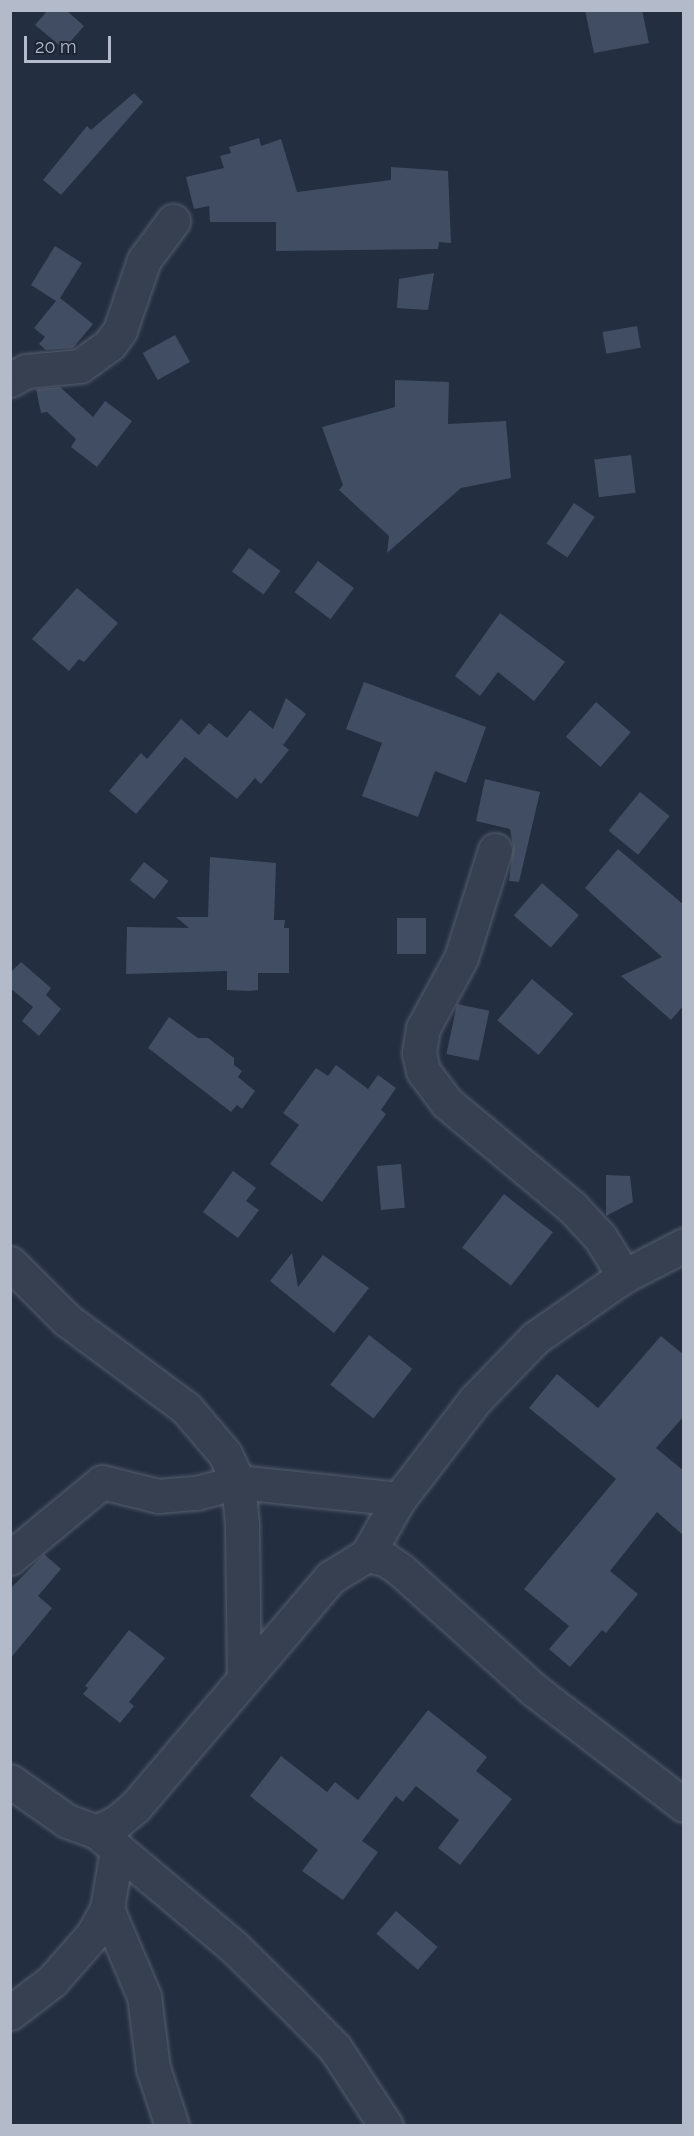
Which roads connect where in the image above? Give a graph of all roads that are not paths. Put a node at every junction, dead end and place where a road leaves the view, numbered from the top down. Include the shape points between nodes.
1 (173, 221) dead end
2 (10, 380) edge
3 (495, 850) dead end
4 (684, 1245) edge
5 (10, 1263) edge
6 (624, 1276) junction
7 (238, 1482) junction
8 (399, 1499) junction
9 (367, 1555) junction
10 (10, 1558) edge
11 (244, 1679) junction
12 (10, 1781) edge
13 (684, 1805) edge
14 (107, 1841) junction
15 (107, 1909) junction
16 (10, 2013) edge
17 (172, 2126) edge
18 (386, 2126) edge

1 - 2 street via 144,260 120,330 110,344 80,366 26,371
3 - 6 street via 461,958 423,1028 419,1053 423,1071 446,1102 572,1207 600,1237
4 - 6 street
5 - 7 street via 68,1320 186,1408 210,1433
6 - 8 street via 534,1338 475,1400
7 - 8 street
7 - 10 street via 196,1493 158,1496 102,1482
7 - 11 street
8 - 9 street
9 - 11 street via 331,1577
9 - 13 street via 385,1559 402,1570 534,1690
11 - 14 street
12 - 14 street via 67,1821
14 - 15 street
14 - 18 street via 235,1948 290,2002 335,2048
15 - 16 street via 76,1955 52,1981
15 - 17 street via 144,1996 153,2068

